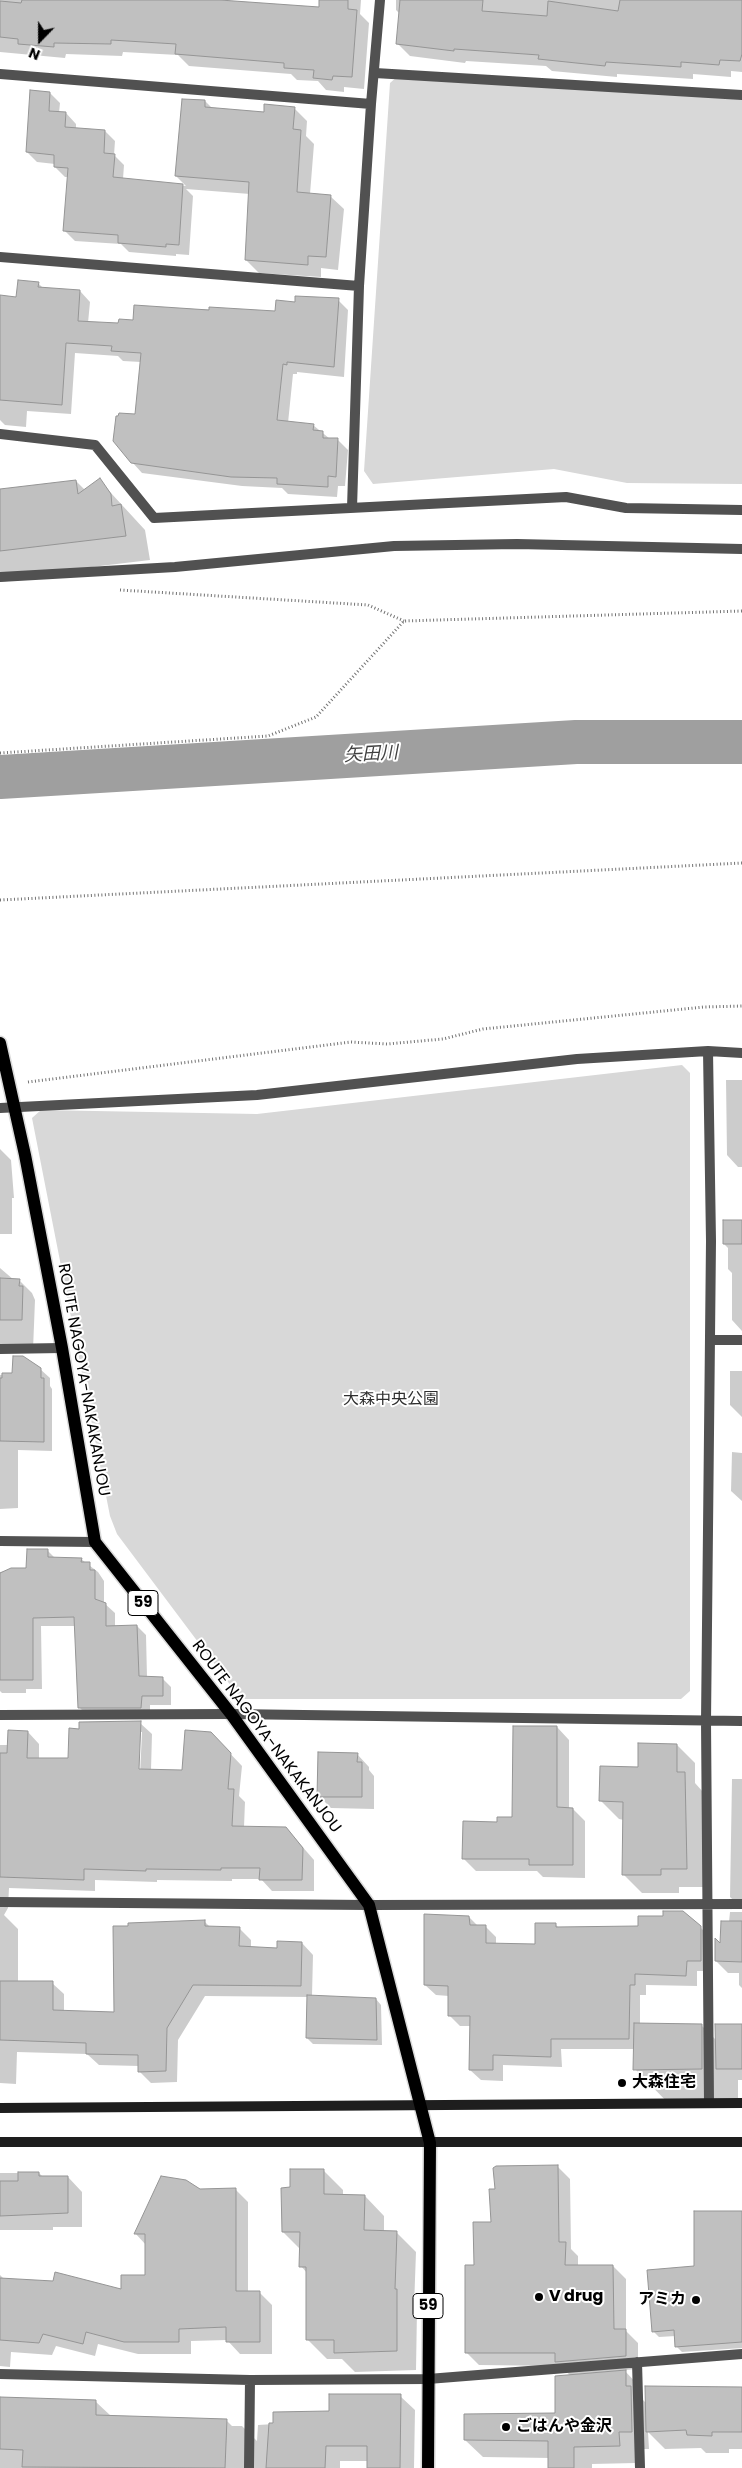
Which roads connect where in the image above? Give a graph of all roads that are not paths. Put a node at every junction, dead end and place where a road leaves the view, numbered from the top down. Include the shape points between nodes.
1 (380, 0) edge
2 (375, 73) junction
3 (0, 74) edge
4 (742, 95) edge
5 (371, 104) junction
6 (0, 257) edge
7 (359, 286) junction
8 (0, 434) edge
9 (352, 508) junction
10 (742, 510) edge
11 (742, 549) edge
12 (0, 577) edge
13 (0, 1043) edge
14 (708, 1050) junction
15 (742, 1053) edge
16 (14, 1107) junction
17 (0, 1108) edge
18 (711, 1340) junction
19 (742, 1340) edge
20 (62, 1348) junction
21 (0, 1349) edge
22 (0, 1540) edge
23 (95, 1542) junction
24 (231, 1714) junction
25 (0, 1715) edge
26 (706, 1721) junction
27 (742, 1721) edge
28 (0, 1902) edge
29 (707, 1903) junction
30 (742, 1904) edge
31 (369, 1905) junction
32 (709, 2103) junction
33 (742, 2103) edge
34 (422, 2107) junction
35 (0, 2108) edge
36 (0, 2142) edge
37 (742, 2142) edge
38 (430, 2143) junction
39 (742, 2354) edge
40 (637, 2362) junction
41 (0, 2374) edge
42 (428, 2379) junction
43 (250, 2380) junction
44 (249, 2468) edge
45 (428, 2468) edge
46 (640, 2468) edge

1 - 2 street
2 - 4 street
2 - 5 street
3 - 5 street
5 - 7 street
6 - 7 street
7 - 9 street
8 - 9 street via 95,446 154,518
9 - 10 street via 566,496 626,508
11 - 12 street via 516,544 394,546 175,567
13 - 16 main road, ROUTE NAGOYA-NAKAKANJOU / 59
14 - 15 street
14 - 16 street via 577,1059 257,1094
14 - 18 street
16 - 17 street
16 - 20 main road, ROUTE NAGOYA-NAKAKANJOU / 59
18 - 19 street
18 - 26 street
20 - 21 street
20 - 23 main road, ROUTE NAGOYA-NAKAKANJOU / 59
22 - 23 street
23 - 24 main road, ROUTE NAGOYA-NAKAKANJOU / 59
24 - 25 street
24 - 26 street
24 - 31 main road, ROUTE NAGOYA-NAKAKANJOU / 59
26 - 27 street
26 - 29 street
28 - 31 street
29 - 30 street
29 - 31 street
29 - 32 street
31 - 34 main road, ROUTE NAGOYA-NAKAKANJOU / 59
32 - 33 street
32 - 34 street
34 - 35 street
34 - 38 main road, ROUTE NAGOYA-NAKAKANJOU / 59
36 - 38 street
37 - 38 street
38 - 42 main road, ROUTE NAGOYA-NAKAKANJOU / 59
39 - 40 street
40 - 42 street
40 - 46 street
41 - 43 street
42 - 43 street
42 - 45 main road, ROUTE NAGOYA-NAKAKANJOU / 59
43 - 44 street

